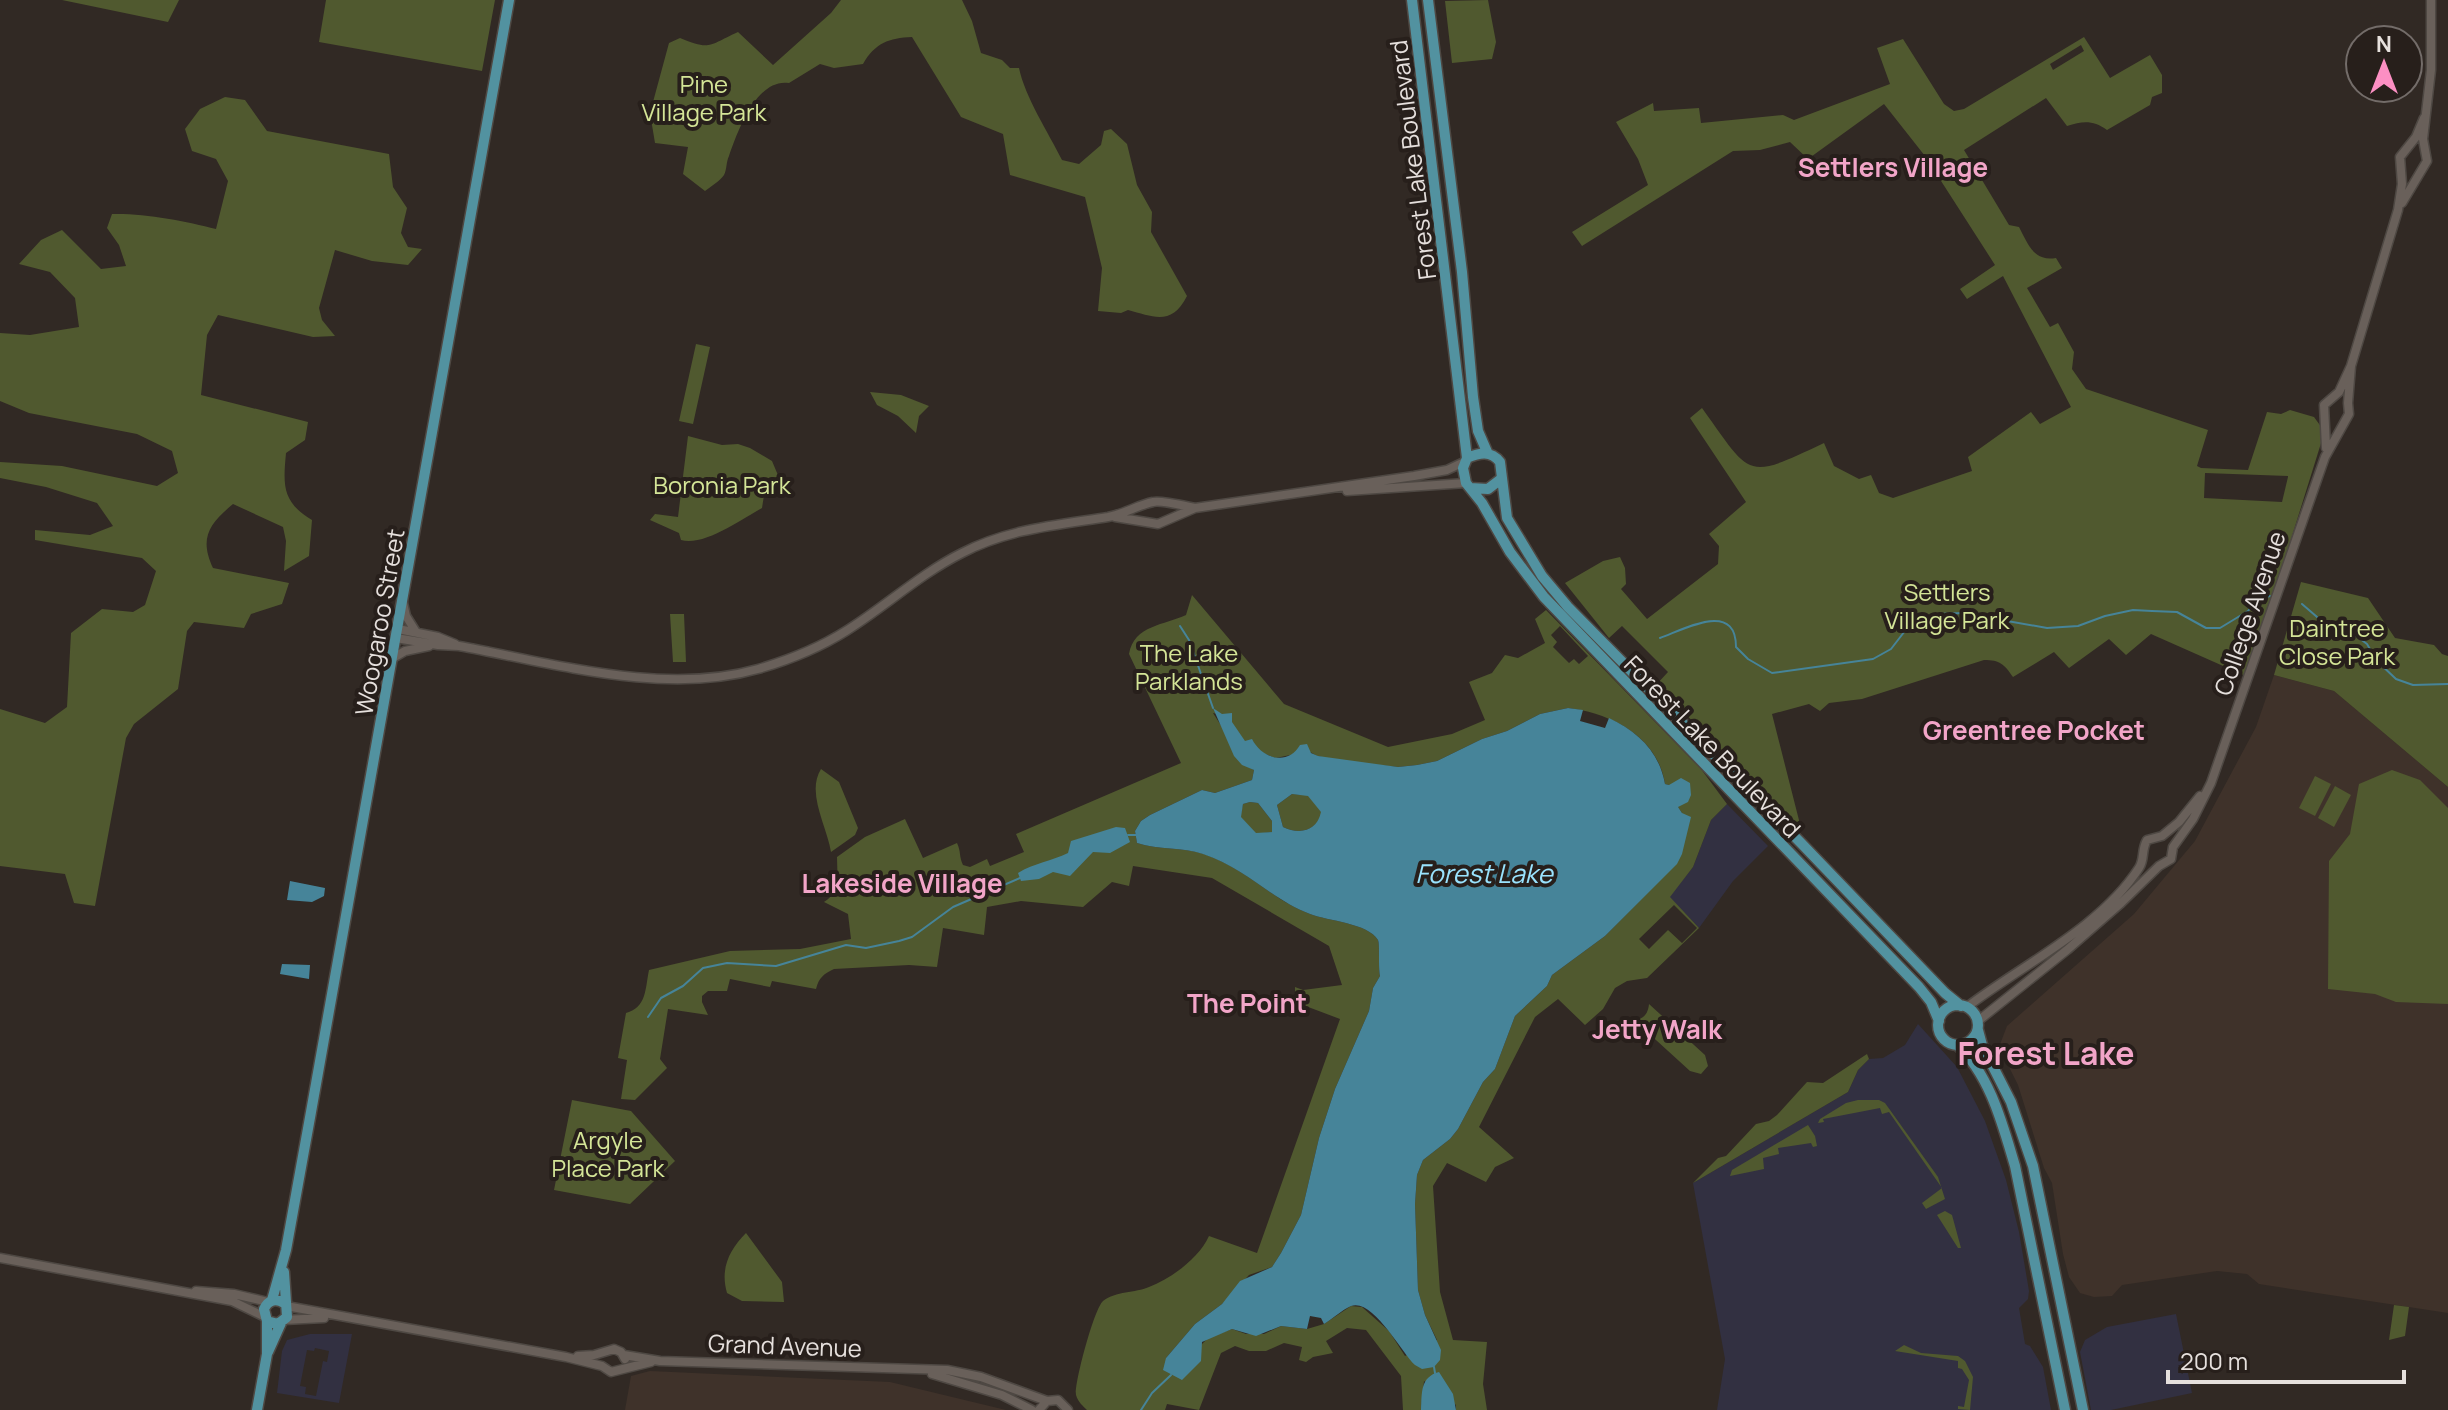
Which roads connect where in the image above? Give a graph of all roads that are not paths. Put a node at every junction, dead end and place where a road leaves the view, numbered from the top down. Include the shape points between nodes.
1 (509, 0) edge
2 (1412, 0) edge
3 (1428, 0) edge
4 (2431, 0) edge
5 (2424, 118) junction
6 (2408, 147) junction
7 (2423, 149) junction
8 (2402, 166) junction
9 (2420, 171) junction
10 (2398, 210) junction
11 (2351, 366) junction
12 (2333, 397) junction
13 (2348, 403) junction
14 (2326, 420) junction
15 (2344, 422) junction
16 (1488, 454) junction
17 (2325, 457) junction
18 (1466, 460) junction
19 (1501, 479) junction
20 (1468, 485) junction
21 (1323, 491) junction
22 (1162, 503) junction
23 (1147, 506) junction
24 (1195, 508) junction
25 (1111, 516) junction
26 (1165, 520) junction
27 (1147, 521) junction
28 (403, 603) junction
29 (397, 633) junction
30 (417, 633) junction
31 (438, 645) junction
32 (459, 646) junction
33 (393, 658) junction
34 (2211, 783) junction
35 (2162, 836) junction
36 (1791, 844) junction
37 (2173, 847) junction
38 (2144, 857) junction
39 (2159, 866) junction
40 (1964, 1007) junction
41 (1939, 1021) junction
42 (1978, 1025) junction
43 (1957, 1045) junction
44 (0, 1258) edge
45 (187, 1291) junction
46 (278, 1303) junction
47 (336, 1317) junction
48 (266, 1319) junction
49 (283, 1322) junction
50 (604, 1353) junction
51 (267, 1354) junction
52 (624, 1355) junction
53 (566, 1357) junction
54 (660, 1361) junction
55 (602, 1366) junction
56 (623, 1368) junction
57 (910, 1370) junction
58 (1047, 1401) junction
59 (257, 1410) edge
60 (1032, 1410) edge
61 (1039, 1410) edge
62 (1067, 1410) edge
63 (2065, 1410) edge
64 (2083, 1410) edge

1 - 28 main road, Woogaroo Street
2 - 18 main road, Forest Lake Boulevard
3 - 16 main road, Forest Lake Boulevard via 1474,408
4 - 5 street, College Avenue via 2431,70
5 - 6 street, College Avenue
5 - 7 street, College Avenue
6 - 7 street
6 - 8 street, College Avenue via 2400,157
7 - 9 street, College Avenue via 2427,161
8 - 9 street
8 - 10 street, College Avenue
9 - 10 street, College Avenue
10 - 11 street, College Avenue
11 - 12 street, College Avenue
11 - 13 street, College Avenue
12 - 13 street
12 - 14 street, College Avenue via 2322,411
13 - 15 street, College Avenue
14 - 15 street
14 - 17 street, College Avenue
15 - 17 street, College Avenue
16 - 18 main road
16 - 19 main road via 1500,462
17 - 34 street, College Avenue
18 - 20 main road via 1463,473
18 - 21 street via 1436,472
19 - 20 main road via 1488,489
19 - 36 main road, Forest Lake Boulevard via 1507,518 1542,576
20 - 21 street
20 - 36 main road, Forest Lake Boulevard via 1544,597
21 - 24 street
22 - 23 street
22 - 24 street
22 - 26 street
23 - 25 street
23 - 27 street
24 - 26 street
25 - 27 street
25 - 32 street via 992,539 939,565 844,632 755,670 650,679
26 - 27 street via 1154,525
28 - 29 main road, Woogaroo Street
28 - 30 street
29 - 30 street
29 - 31 street
29 - 33 main road, Woogaroo Street
30 - 32 street
31 - 32 street
31 - 33 street
33 - 46 main road, Woogaroo Street
34 - 35 street, College Avenue
34 - 37 street, College Avenue
35 - 37 street
35 - 38 street, College Avenue via 2147,840
36 - 40 main road, Forest Lake Boulevard
36 - 41 main road, Forest Lake Boulevard via 1919,987
37 - 39 street, College Avenue via 2171,859
38 - 39 street
38 - 40 street, College Avenue via 2109,903 2047,954
39 - 42 street, College Avenue
40 - 41 main road via 1945,1011
40 - 42 main road
41 - 43 main road via 1943,1038
42 - 43 main road via 1968,1043
42 - 64 main road via 2033,1166
43 - 63 main road via 1971,1059 2005,1131
44 - 45 street
45 - 46 street, Grand Avenue
45 - 48 street via 232,1301
46 - 47 street, Grand Avenue
46 - 48 main road, Woogaroo Street via 264,1309
46 - 49 main road, Woogaroo Street via 288,1314
47 - 49 street, Grand Avenue
47 - 53 street, Grand Avenue
48 - 49 main road
48 - 51 main road, Woogaroo Street
49 - 51 main road, Woogaroo Street
50 - 52 street, Grand Avenue via 614,1349
50 - 53 street, Grand Avenue
50 - 55 street
51 - 59 main road, Woogaroo Street
52 - 54 street, Grand Avenue
52 - 56 street
53 - 55 street, Grand Avenue
54 - 56 street, Grand Avenue
54 - 57 street, Grand Avenue
55 - 56 street, Grand Avenue via 611,1372
57 - 58 street, Grand Avenue via 981,1377
57 - 60 street, Grand Avenue via 972,1384
58 - 61 street
58 - 62 street, Grand Avenue via 1058,1400

